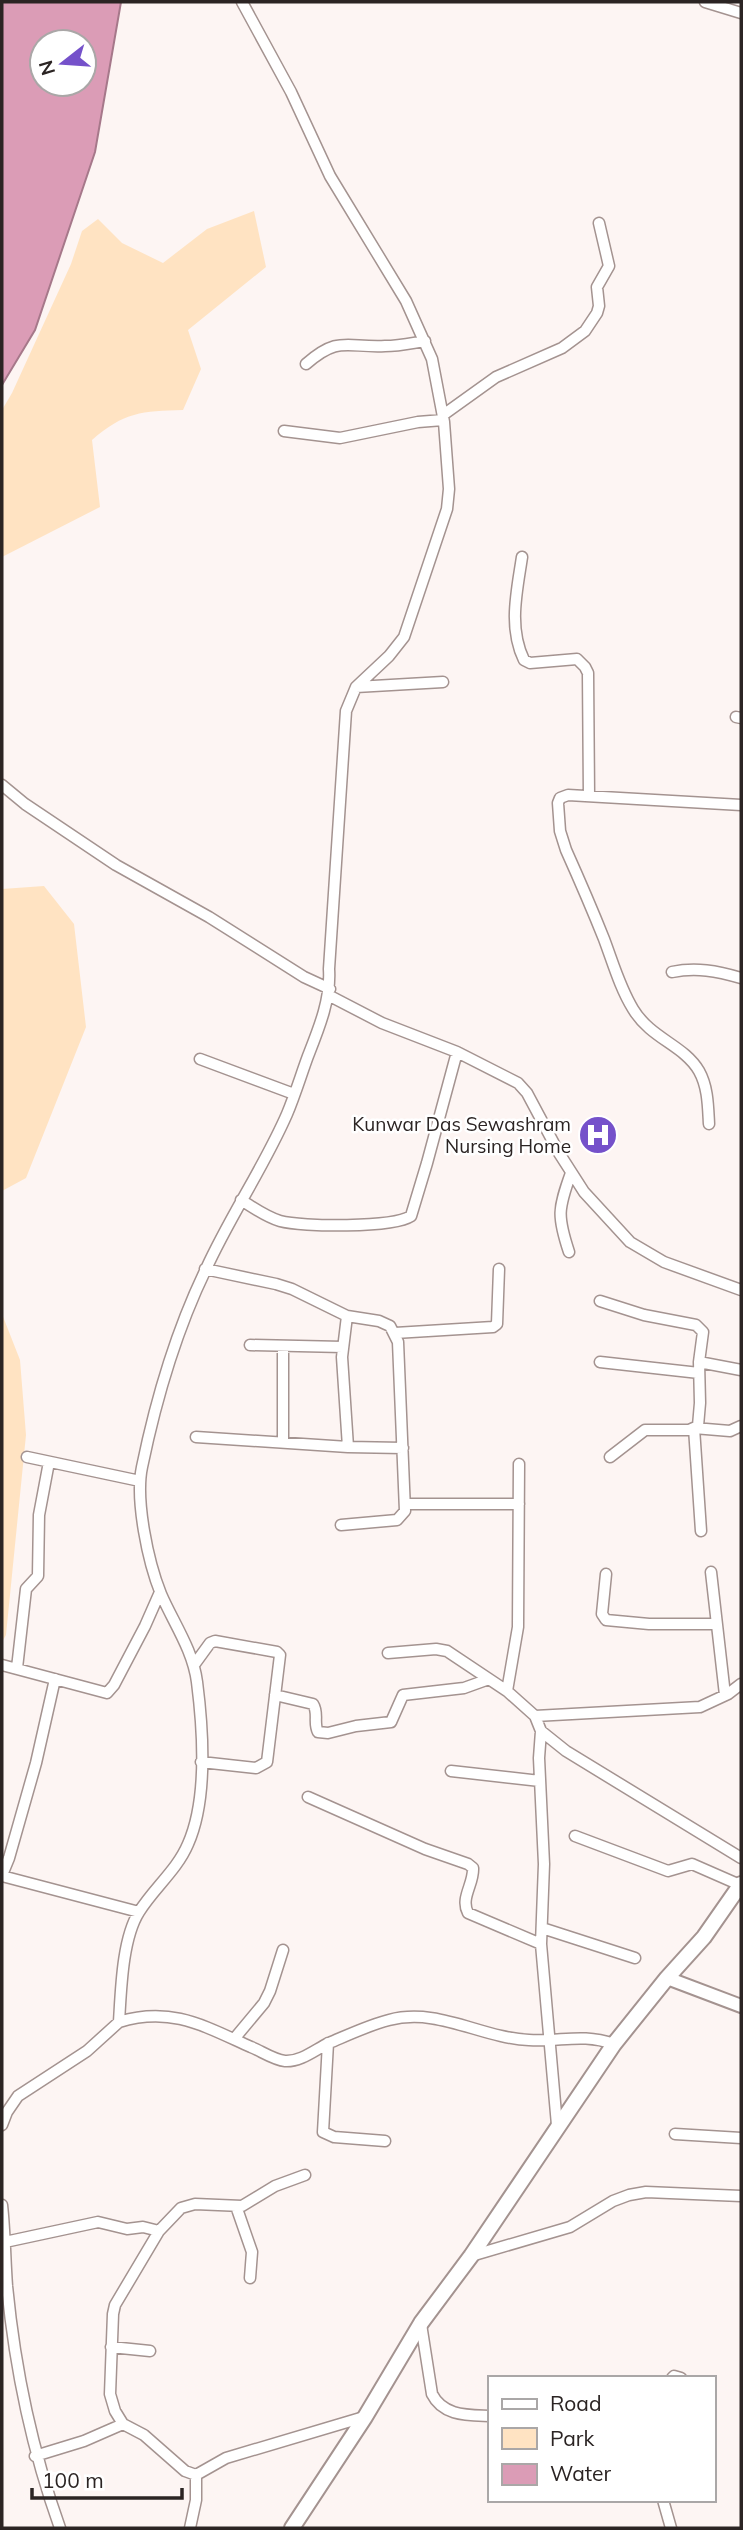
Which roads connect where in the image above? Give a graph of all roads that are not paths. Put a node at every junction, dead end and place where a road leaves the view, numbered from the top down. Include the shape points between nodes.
1 (242, 2) edge
2 (705, 2) edge
3 (741, 13) edge
4 (599, 223) dead end
5 (425, 341) junction
6 (306, 363) dead end
7 (443, 418) junction
8 (284, 431) dead end
9 (522, 557) dead end
10 (443, 682) dead end
11 (356, 687) junction
12 (2, 785) edge
13 (589, 796) junction
14 (741, 805) edge
15 (671, 972) dead end
16 (741, 978) edge
17 (329, 992) junction
18 (457, 1052) junction
19 (200, 1059) dead end
20 (294, 1094) junction
21 (709, 1124) dead end
22 (571, 1174) junction
23 (241, 1200) junction
24 (569, 1252) dead end
25 (205, 1269) junction
26 (499, 1269) dead end
27 (741, 1290) edge
28 (600, 1301) dead end
29 (347, 1316) junction
30 (395, 1333) junction
31 (250, 1345) dead end
32 (283, 1346) junction
33 (343, 1347) junction
34 (600, 1362) dead end
35 (699, 1362) junction
36 (741, 1370) edge
37 (699, 1373) junction
38 (741, 1426) edge
39 (694, 1428) junction
40 (196, 1437) dead end
41 (284, 1442) junction
42 (348, 1447) junction
43 (402, 1448) junction
44 (27, 1457) dead end
45 (610, 1457) dead end
46 (49, 1462) junction
47 (519, 1464) dead end
48 (141, 1481) junction
49 (405, 1504) junction
50 (519, 1504) junction
51 (341, 1525) dead end
52 (701, 1531) dead end
53 (711, 1572) dead end
54 (606, 1574) dead end
55 (160, 1592) junction
56 (716, 1624) junction
57 (388, 1653) dead end
58 (2, 1665) edge
59 (194, 1665) junction
60 (17, 1668) junction
61 (489, 1678) junction
62 (55, 1679) junction
63 (741, 1684) edge
64 (507, 1691) junction
65 (275, 1695) junction
66 (725, 1695) junction
67 (535, 1717) junction
68 (541, 1731) junction
69 (201, 1762) junction
70 (451, 1771) dead end
71 (540, 1781) junction
72 (308, 1797) dead end
73 (575, 1836) dead end
74 (741, 1857) edge
75 (2, 1876) edge
76 (741, 1884) edge
77 (139, 1913) junction
78 (542, 1928) junction
79 (541, 1944) junction
80 (283, 1950) dead end
81 (635, 1958) dead end
82 (667, 1978) junction
83 (741, 2006) edge
84 (119, 2022) junction
85 (234, 2039) junction
86 (549, 2040) junction
87 (328, 2043) junction
88 (614, 2044) junction
89 (4, 2111) edge
90 (2, 2125) edge
91 (557, 2125) junction
92 (675, 2134) dead end
93 (741, 2138) edge
94 (385, 2141) dead end
95 (305, 2175) dead end
96 (741, 2196) edge
97 (2, 2205) edge
98 (236, 2206) junction
99 (159, 2231) junction
100 (5, 2242) junction
101 (471, 2256) junction
102 (250, 2278) dead end
103 (9, 2304) junction
104 (2, 2316) edge
105 (421, 2323) junction
106 (111, 2347) junction
107 (150, 2351) dead end
108 (488, 2416) edge
109 (365, 2417) junction
110 (123, 2424) junction
111 (35, 2456) junction
112 (196, 2475) junction
113 (664, 2502) edge
114 (60, 2528) edge
115 (190, 2528) edge
116 (292, 2528) edge
117 (671, 2528) edge

1 - 5 street via 330,176 401,292
2 - 3 street
4 - 7 street via 608,266 597,287 599,306 592,322 562,348 496,377
5 - 6 street via 339,345 318,352
5 - 7 street
7 - 8 street via 340,438
7 - 11 street via 449,489 444,521 404,637
9 - 13 street via 514,609 524,660 577,659 588,673
10 - 11 street
11 - 17 street via 346,712
12 - 17 street via 116,865
13 - 14 street
13 - 21 street via 560,799 558,817 566,850 633,1010 699,1071
15 - 16 street via 709,970
17 - 18 street via 382,1023
17 - 20 street
18 - 22 street via 508,1076 527,1093
18 - 23 street via 411,1216 343,1225 299,1224 279,1220
19 - 20 street
20 - 23 street
22 - 24 street via 559,1208
22 - 27 street via 614,1226 646,1253
23 - 25 street
25 - 29 street via 292,1289
25 - 48 street via 166,1368
26 - 30 street via 497,1324 493,1327
28 - 35 street via 696,1325 703,1332
29 - 30 street via 379,1321
29 - 33 street
30 - 43 street
31 - 32 street
32 - 33 street
32 - 41 street
33 - 42 street
34 - 37 street
35 - 36 street
35 - 37 street
37 - 39 street via 699,1423
38 - 39 street via 730,1431
39 - 45 street via 645,1430
39 - 52 street
40 - 41 street
41 - 42 street
42 - 43 street
43 - 49 street
44 - 46 street
46 - 48 street
46 - 60 street via 39,1515 38,1576 26,1589
47 - 50 street
48 - 55 street via 141,1517
49 - 50 street
49 - 51 street via 397,1520
50 - 64 street via 518,1627
53 - 56 street
54 - 56 street via 602,1614 606,1620
55 - 59 street
55 - 62 street via 110,1691 94,1692
56 - 66 street
57 - 61 street via 447,1651
58 - 60 street
59 - 65 street via 215,1641 277,1652
59 - 69 street
60 - 62 street
61 - 64 street
61 - 65 street via 464,1688 403,1695 391,1722 328,1733 318,1732 313,1704
62 - 75 street
63 - 66 street
64 - 67 street
65 - 69 street via 267,1762 256,1768
66 - 67 street via 685,1709
67 - 68 street
68 - 71 street
68 - 74 street via 598,1772
69 - 77 street via 190,1841
70 - 71 street
71 - 78 street
72 - 79 street via 468,1864 473,1874 465,1900 468,1913
73 - 76 street via 668,1871 691,1864
75 - 77 street
76 - 82 main road via 704,1937
77 - 84 street via 129,1940
78 - 79 street
78 - 81 street
79 - 86 street
80 - 85 street via 264,2003
82 - 83 street
82 - 88 main road
84 - 85 street via 166,2015
84 - 89 street
85 - 87 street via 286,2061
86 - 87 street via 509,2038 415,2016 388,2020
86 - 88 street via 594,2038
86 - 91 street
87 - 94 street via 323,2132
88 - 91 main road
89 - 90 street
91 - 101 main road
92 - 93 street
95 - 98 street
96 - 101 street via 629,2195 570,2227
97 - 100 street
98 - 99 street via 187,2206
98 - 102 street via 252,2252
99 - 100 street via 98,2222
99 - 106 street via 116,2305
100 - 103 street
101 - 105 main road
103 - 104 street
103 - 111 street
105 - 108 street via 437,2403 447,2410
105 - 109 main road
106 - 107 street
106 - 110 street via 112,2403
109 - 112 street via 226,2458
109 - 116 main road
110 - 111 street
110 - 112 street
111 - 114 street
112 - 115 street
113 - 117 street

